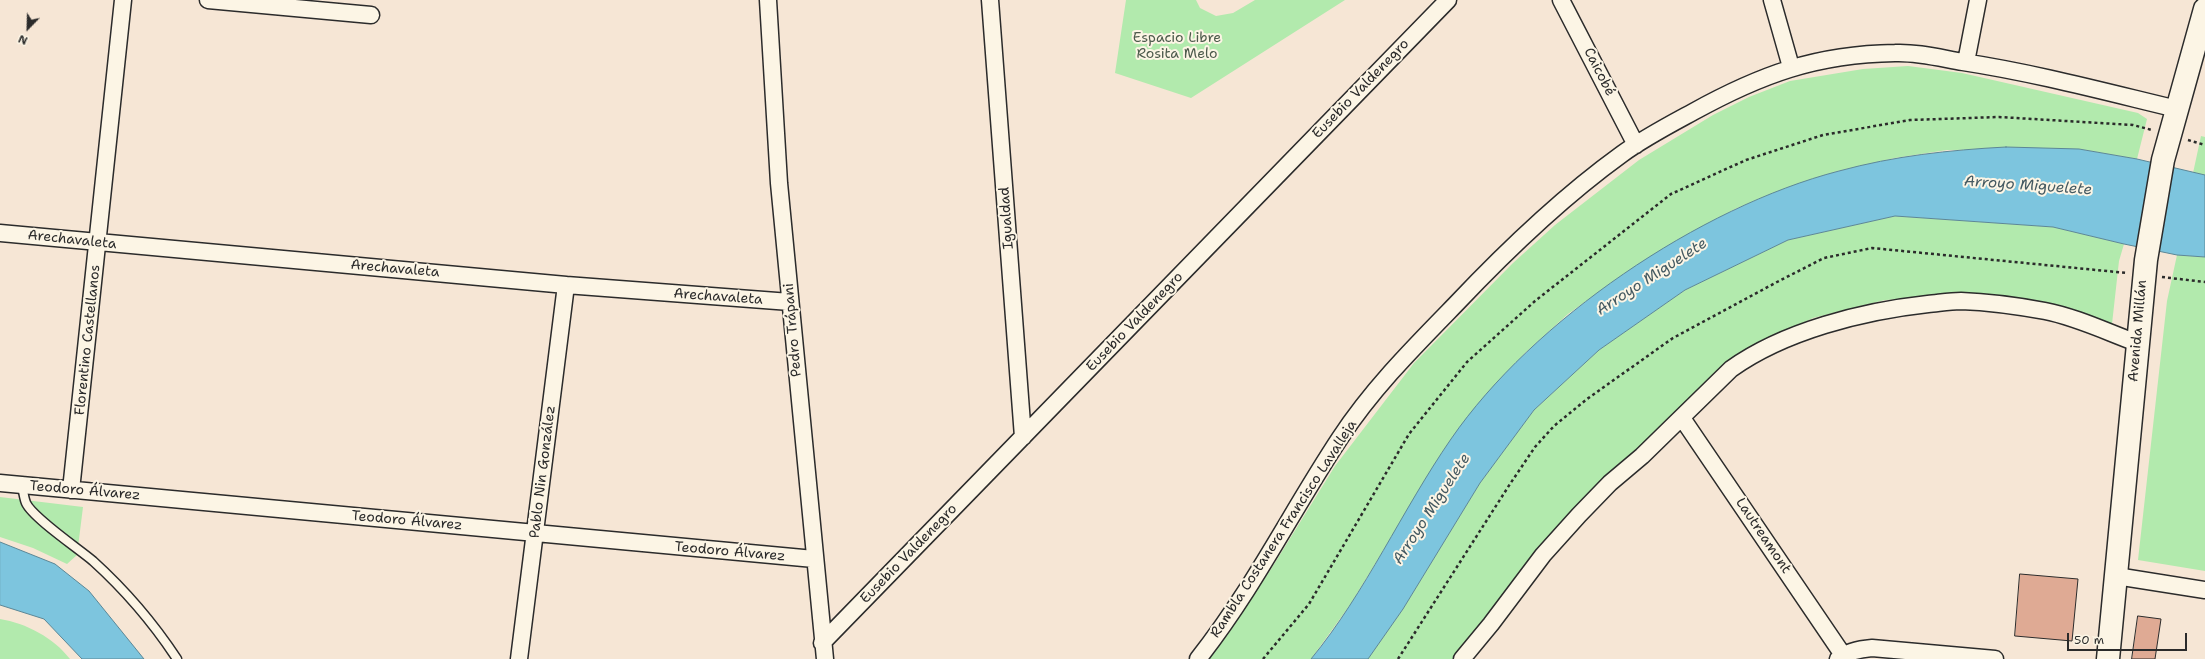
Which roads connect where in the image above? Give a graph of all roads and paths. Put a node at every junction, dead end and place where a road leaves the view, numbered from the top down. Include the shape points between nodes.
1 (123, 0) edge
2 (208, 0) edge
3 (768, 0) edge
4 (990, 0) edge
5 (1448, 0) edge
6 (1562, 0) edge
7 (1772, 0) edge
8 (1978, 0) edge
9 (2205, 9) edge
10 (371, 16) dead end
11 (1966, 62) junction
12 (1791, 67) junction
13 (2177, 109) junction
14 (2170, 136) junction
15 (1636, 145) junction
16 (0, 233) edge
17 (99, 243) junction
18 (2145, 268) junction
19 (2205, 282) edge
20 (566, 285) junction
21 (790, 302) junction
22 (2137, 343) junction
23 (1682, 418) junction
24 (1024, 437) junction
25 (0, 483) edge
26 (22, 485) junction
27 (71, 490) junction
28 (535, 533) junction
29 (814, 560) junction
30 (2116, 576) junction
31 (2205, 590) edge
32 (824, 651) edge
33 (1840, 657) edge
34 (177, 659) edge
35 (519, 659) edge
36 (1198, 659) edge
37 (1263, 659) edge
38 (1462, 659) edge
39 (1995, 659) edge
40 (2108, 659) edge

1 - 17 street, Florentino Castellanos
2 - 10 street
3 - 21 street, Pedro Trápani via 779,183
4 - 24 street, Igualdad
5 - 24 street, Eusebio Valdenegro
6 - 15 street, Caicobé
7 - 12 street
8 - 11 street
9 - 13 main road, Avenida Millán
11 - 12 street, Rambla Costanera Francisco Lavalleja via 1899,53 1827,59
11 - 13 street, Rambla Costanera Francisco Lavalleja via 2074,83
12 - 15 street, Rambla Costanera Francisco Lavalleja via 1736,89
13 - 14 main road, Avenida Millán
14 - 18 main road, Avenida Millán via 2163,160
14 - 37 path via 2132,125 1999,117 1910,120 1823,135 1746,160 1671,194 1534,301 1467,362 1409,434 1309,604
15 - 36 street, Rambla Costanera Francisco Lavalleja via 1550,211 1512,245 1400,362 1341,436 1246,593
16 - 17 street, Arechavaleta
17 - 20 street, Arechavaleta
17 - 27 street, Florentino Castellanos
18 - 19 path
18 - 22 main road, Avenida Millán
20 - 21 street, Arechavaleta
20 - 28 street, Pablo Nin González
21 - 29 street, Pedro Trápani
22 - 23 street via 2055,314 2020,307 1959,301 1906,306 1874,312 1795,334 1775,343 1731,369
22 - 30 main road, Avenida Millán
23 - 33 street, Lautreamont
23 - 38 street via 1610,483 1579,515
24 - 32 street, Eusebio Valdenegro
25 - 26 street, Teodoro Álvarez
26 - 27 street, Teodoro Álvarez
26 - 34 lane via 26,504 44,522 93,561 130,598
27 - 28 street, Teodoro Álvarez
28 - 29 street, Teodoro Álvarez
28 - 35 street, Pablo Nin González
29 - 32 street, Pedro Trápani
30 - 31 street
30 - 40 main road, Avenida Millán
33 - 39 street via 1857,650 1872,648

